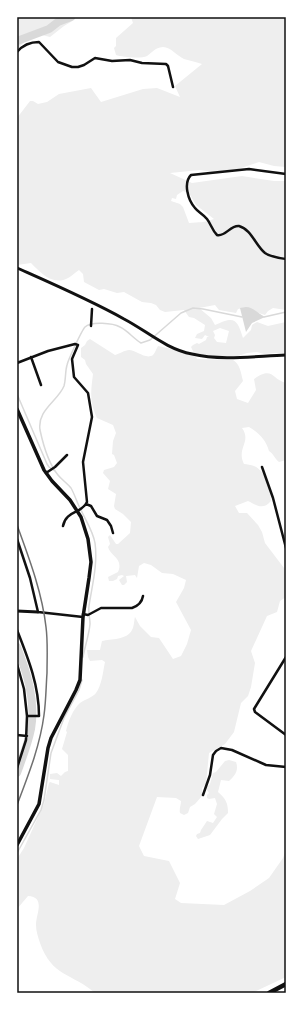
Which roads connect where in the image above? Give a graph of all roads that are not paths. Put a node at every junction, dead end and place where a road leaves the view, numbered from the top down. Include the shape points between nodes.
1 (17, 52) edge
2 (172, 87) dead end
3 (286, 174) edge
4 (286, 259) edge
5 (17, 268) edge
6 (92, 310) dead end
7 (91, 326) dead end
8 (286, 355) edge
9 (31, 357) junction
10 (17, 363) edge
11 (41, 385) dead end
12 (17, 409) edge
13 (67, 455) dead end
14 (262, 467) dead end
15 (46, 473) junction
16 (86, 504) junction
17 (79, 510) junction
18 (63, 526) dead end
19 (113, 533) dead end
20 (17, 539) edge
21 (286, 548) edge
22 (143, 596) dead end
23 (17, 611) edge
24 (38, 612) junction
25 (83, 616) junction
26 (17, 630) edge
27 (286, 656) edge
28 (17, 664) edge
29 (29, 716) junction
30 (17, 735) edge
31 (286, 735) edge
32 (27, 736) junction
33 (286, 767) edge
34 (17, 768) edge
35 (203, 795) dead end
36 (17, 845) edge
37 (286, 985) edge
38 (270, 993) edge

1 - 2 street via 24,45 38,42 58,62 72,67 84,65 95,58 166,64
3 - 4 street via 237,169 190,176 186,182 192,205 208,220 217,235 222,235 235,226 241,227 265,253
5 - 8 street via 119,316 182,352 214,357
6 - 7 street
9 - 10 street
9 - 11 street
9 - 16 street via 76,345 72,359 74,377 88,393 92,417 83,462
12 - 15 main road
13 - 15 street
14 - 21 street via 274,498
15 - 17 main road
16 - 17 street
16 - 19 street via 91,506 97,516 106,519
17 - 18 street via 66,518
17 - 25 main road via 90,556 90,574
20 - 24 street
22 - 25 street via 137,607 101,608
23 - 24 street
24 - 25 street
25 - 36 main road via 80,680 51,738 39,804
26 - 29 street via 36,683 39,702 40,716
27 - 31 street via 254,709 254,712
28 - 29 street
29 - 32 street
30 - 32 street
32 - 34 street
33 - 35 street via 266,765 232,750 221,748 213,755 210,776
37 - 38 highway

